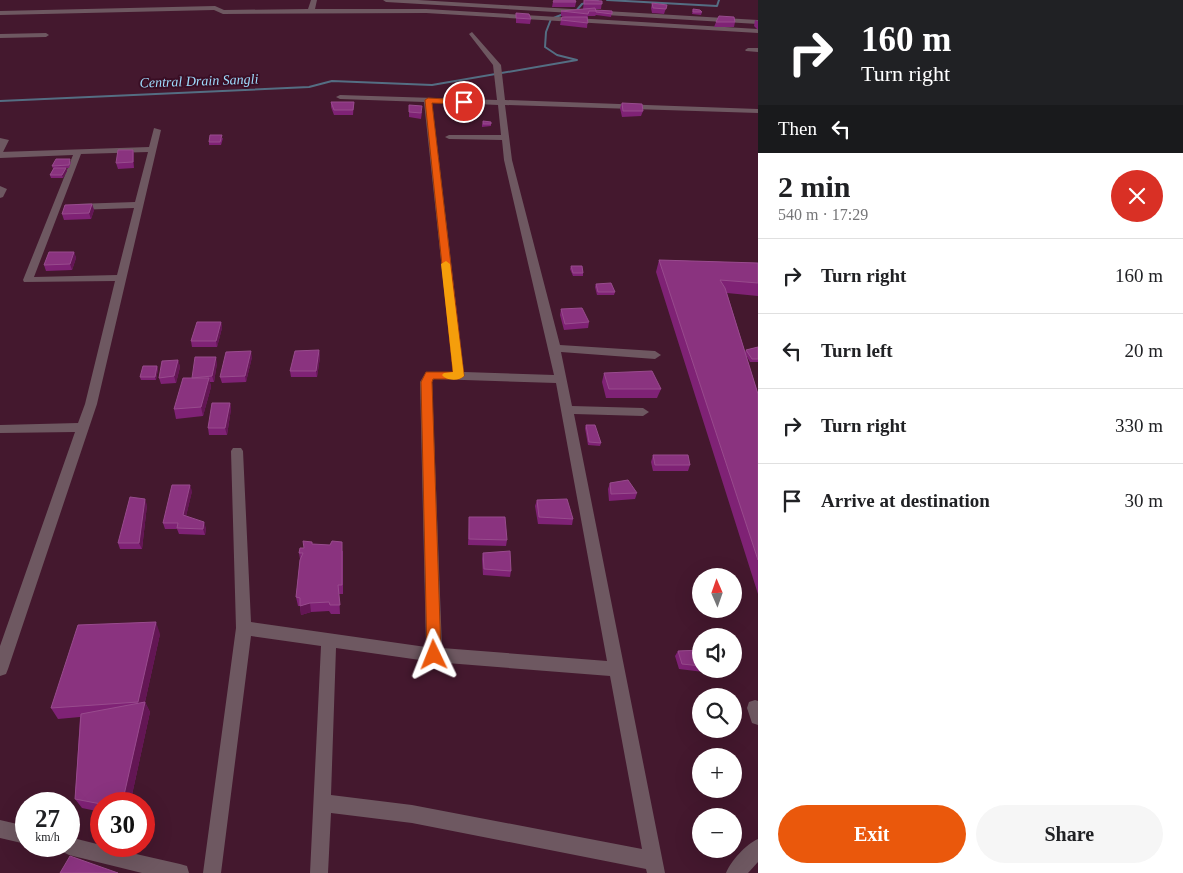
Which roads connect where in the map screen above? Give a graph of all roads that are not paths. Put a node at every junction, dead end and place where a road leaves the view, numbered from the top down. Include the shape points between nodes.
1 (216, 0) edge
2 (314, 0) edge
3 (386, 0) edge
4 (214, 8) junction
5 (311, 11) junction
6 (0, 13) edge
7 (758, 22) edge
8 (758, 31) edge
9 (472, 34) dead end
10 (46, 35) dead end
11 (0, 36) edge
12 (748, 50) dead end
13 (758, 50) edge
14 (340, 97) dead end
15 (428, 100) junction
16 (500, 103) junction
17 (758, 110) edge
18 (156, 130) dead end
19 (449, 137) dead end
20 (505, 138) junction
21 (0, 140) edge
22 (152, 149) junction
23 (0, 150) edge
24 (78, 152) junction
25 (0, 155) edge
26 (0, 189) edge
27 (0, 196) edge
28 (139, 205) junction
29 (56, 208) junction
30 (122, 278) junction
31 (555, 348) junction
32 (655, 354) dead end
33 (459, 376) junction
34 (561, 379) junction
35 (567, 410) junction
36 (643, 412) dead end
37 (84, 427) junction
38 (0, 429) edge
39 (237, 451) dead end
40 (244, 628) junction
41 (329, 640) junction
42 (434, 655) junction
43 (617, 668) junction
44 (0, 669) edge
45 (322, 803) junction
46 (0, 829) edge
47 (15, 833) edge
48 (758, 848) edge
49 (80, 849) edge
50 (655, 867) edge
51 (180, 873) edge
52 (212, 873) edge
53 (319, 873) edge
54 (735, 873) edge

1 - 4 street
2 - 5 street
3 - 7 street
4 - 5 street via 223,12
4 - 6 street
5 - 8 street via 426,11
9 - 16 street via 496,66
10 - 11 street
12 - 13 street
14 - 15 street
15 - 16 street
15 - 33 street
16 - 17 street
16 - 20 street
18 - 22 street
19 - 20 street
20 - 31 street
21 - 23 street via 5,140
22 - 24 street
22 - 28 street
24 - 25 street
24 - 29 street
26 - 27 street via 3,189
28 - 29 street
28 - 30 street
29 - 30 street via 28,280
30 - 37 street
31 - 32 street
31 - 34 street
33 - 34 street
33 - 42 street via 430,375 426,382
34 - 35 street
35 - 36 street
35 - 43 street
37 - 38 street
37 - 44 street
39 - 40 street
40 - 41 street
40 - 52 street
41 - 42 street
41 - 45 street
42 - 43 street
43 - 50 street
45 - 50 street via 412,814
45 - 53 street
46 - 47 street
48 - 54 street
49 - 51 street

